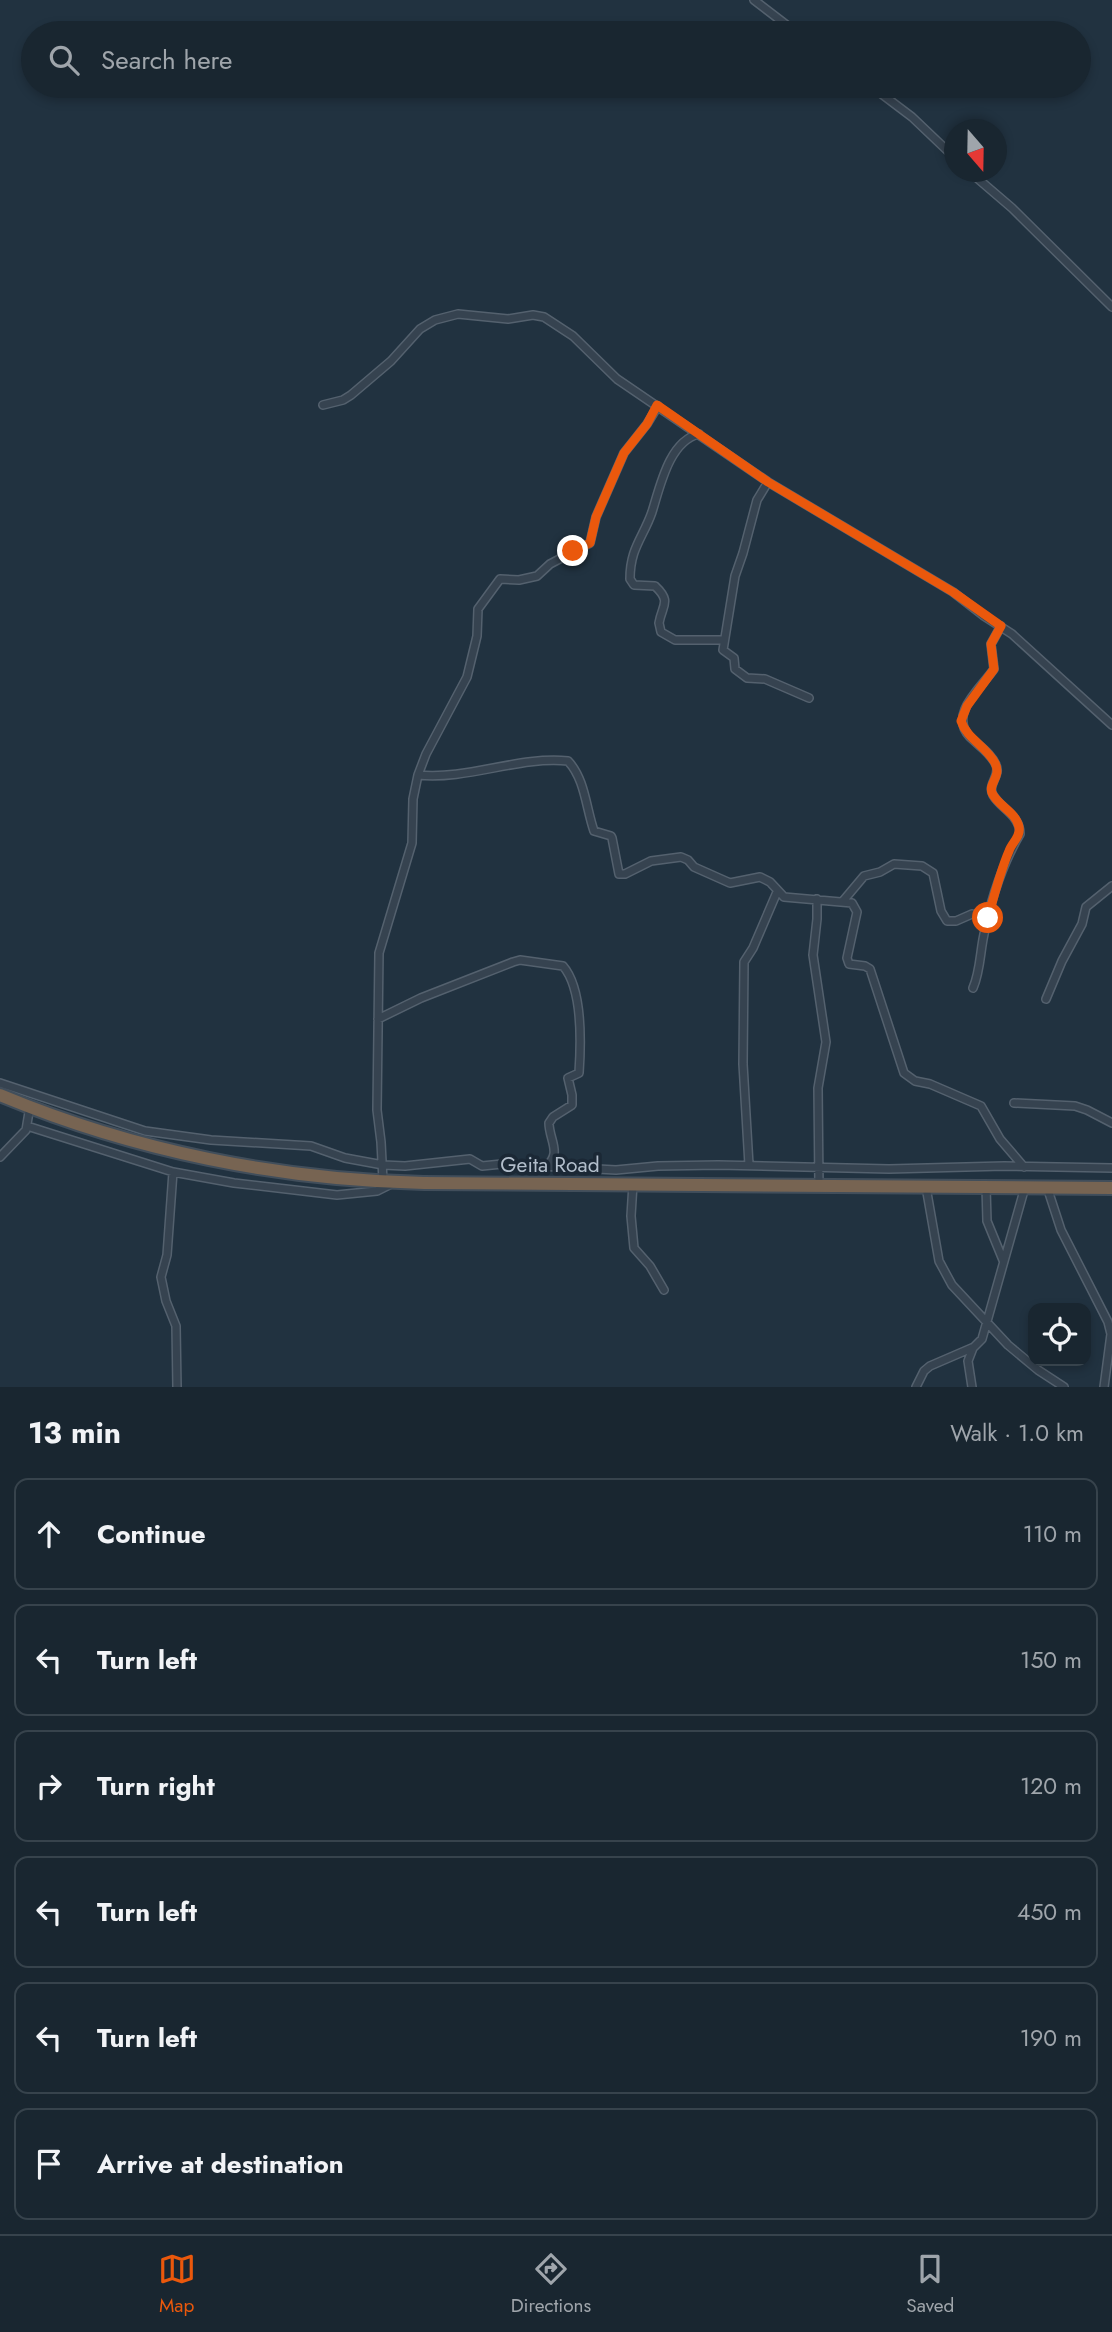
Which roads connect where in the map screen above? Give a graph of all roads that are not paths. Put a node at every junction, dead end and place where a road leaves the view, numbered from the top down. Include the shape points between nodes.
1 (754, 0) edge
2 (781, 21) edge
3 (887, 98) edge
4 (944, 147) edge
5 (982, 182) edge
6 (1112, 307) edge
7 (323, 405) dead end
8 (657, 405) junction
9 (699, 434) junction
10 (768, 482) junction
11 (1001, 626) junction
12 (723, 640) junction
13 (809, 698) dead end
14 (1112, 725) edge
15 (418, 775) junction
16 (1112, 886) edge
17 (778, 892) junction
18 (817, 900) junction
19 (843, 901) junction
20 (988, 918) junction
21 (973, 988) dead end
22 (1046, 999) dead end
23 (378, 1019) junction
24 (0, 1083) edge
25 (0, 1095) edge
26 (1014, 1103) dead end
27 (30, 1106) junction
28 (1112, 1123) edge
29 (27, 1126) junction
30 (0, 1157) edge
31 (383, 1165) junction
32 (748, 1165) junction
33 (819, 1167) junction
34 (1024, 1167) junction
35 (1112, 1167) edge
36 (545, 1168) junction
37 (173, 1172) junction
38 (389, 1182) junction
39 (633, 1184) junction
40 (819, 1187) junction
41 (926, 1187) junction
42 (986, 1187) junction
43 (1024, 1187) junction
44 (1047, 1187) junction
45 (1112, 1188) edge
46 (1003, 1261) junction
47 (664, 1290) dead end
48 (987, 1324) junction
49 (974, 1347) junction
50 (177, 1387) edge
51 (916, 1387) edge
52 (972, 1387) edge
53 (1064, 1387) edge
54 (1104, 1387) edge

1 - 2 street
3 - 4 street
5 - 6 street
7 - 8 street via 351,395 420,329 458,314 544,317 573,336 608,372
8 - 9 street
8 - 15 street via 624,453 599,509 590,543 537,576 500,579 478,609 467,677
9 - 10 street
9 - 12 street via 688,438 666,469 634,550 629,579 634,585 655,586 664,596 666,606 659,623 665,636
10 - 11 street via 953,592
10 - 12 street via 748,527
11 - 14 street
11 - 20 street via 991,644 994,669 961,721 996,765 992,794 1020,828
12 - 13 street via 723,650 734,658 737,672
15 - 17 street via 458,775 529,762 568,761 585,795 594,831 611,835 619,874 651,861 681,857 730,883 764,878
15 - 23 street via 412,843 379,953
16 - 22 street via 1086,907
17 - 18 street
17 - 32 street via 744,962
18 - 19 street
18 - 33 street via 813,955 826,1042 818,1088
19 - 20 street via 864,876 894,864 911,864 933,873 947,920 972,914
19 - 34 street via 852,903 857,912 849,964 870,969 904,1073 981,1106
20 - 21 street
23 - 31 street via 377,1110
23 - 36 street via 513,962 565,968 580,1019 579,1073 568,1078 572,1105 549,1123 555,1148
24 - 31 street via 145,1131 311,1146
25 - 27 highway, Geita Road
26 - 28 street via 1075,1106
27 - 29 street
27 - 38 highway, Geita Road via 99,1130 215,1160 319,1178
29 - 30 street
29 - 37 street
31 - 36 street via 470,1159 482,1166
31 - 38 street
32 - 33 street
32 - 36 street
33 - 34 street
33 - 40 street
34 - 35 street
37 - 38 street via 337,1195 377,1191
37 - 50 street via 161,1278 176,1325
38 - 39 highway, Geita Road
39 - 40 highway, Geita Road
39 - 47 street via 634,1248
40 - 41 highway, Geita Road
41 - 42 highway, Geita Road
41 - 48 street via 945,1276
42 - 43 highway, Geita Road
42 - 46 street via 986,1222
43 - 44 highway, Geita Road
43 - 46 street
44 - 45 highway, Geita Road
44 - 54 street via 1061,1230 1108,1322 1111,1334
46 - 48 street
48 - 49 street
48 - 53 street
49 - 51 street via 930,1366
49 - 52 street via 968,1360

